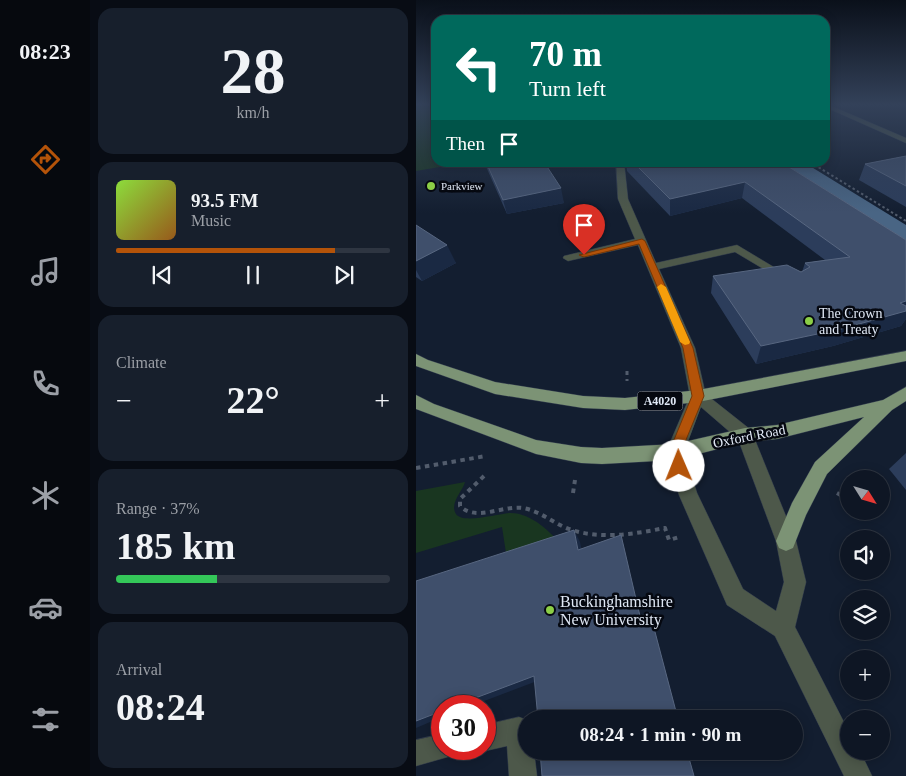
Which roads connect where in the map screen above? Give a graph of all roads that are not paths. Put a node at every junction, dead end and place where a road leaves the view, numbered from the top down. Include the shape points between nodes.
1 (620, 167) edge
2 (642, 241) junction
3 (568, 258) dead end
4 (652, 267) junction
5 (796, 284) edge
6 (906, 356) edge
7 (416, 359) edge
8 (906, 392) edge
9 (698, 396) junction
10 (416, 401) edge
11 (887, 405) junction
12 (745, 435) junction
13 (675, 452) junction
14 (786, 540) junction
15 (783, 628) junction
16 (496, 735) edge
17 (431, 750) edge
18 (416, 753) edge
19 (523, 776) edge
20 (858, 776) edge

1 - 2 street via 623,199
2 - 3 street
2 - 4 street
4 - 5 street via 737,248
4 - 9 street via 688,348
6 - 9 main road, A4020
7 - 9 main road, A4020 via 495,388 583,402 625,404
8 - 11 main road, Oxford Road
9 - 12 street
9 - 13 street
10 - 13 main road, Oxford Road via 536,446 580,455
11 - 12 main road, Oxford Road via 777,432
11 - 14 main road via 821,468
12 - 13 main road, Oxford Road
12 - 14 street
13 - 15 street via 688,495 735,598
14 - 15 street via 795,582
15 - 20 street
16 - 19 street via 519,730
17 - 18 street

